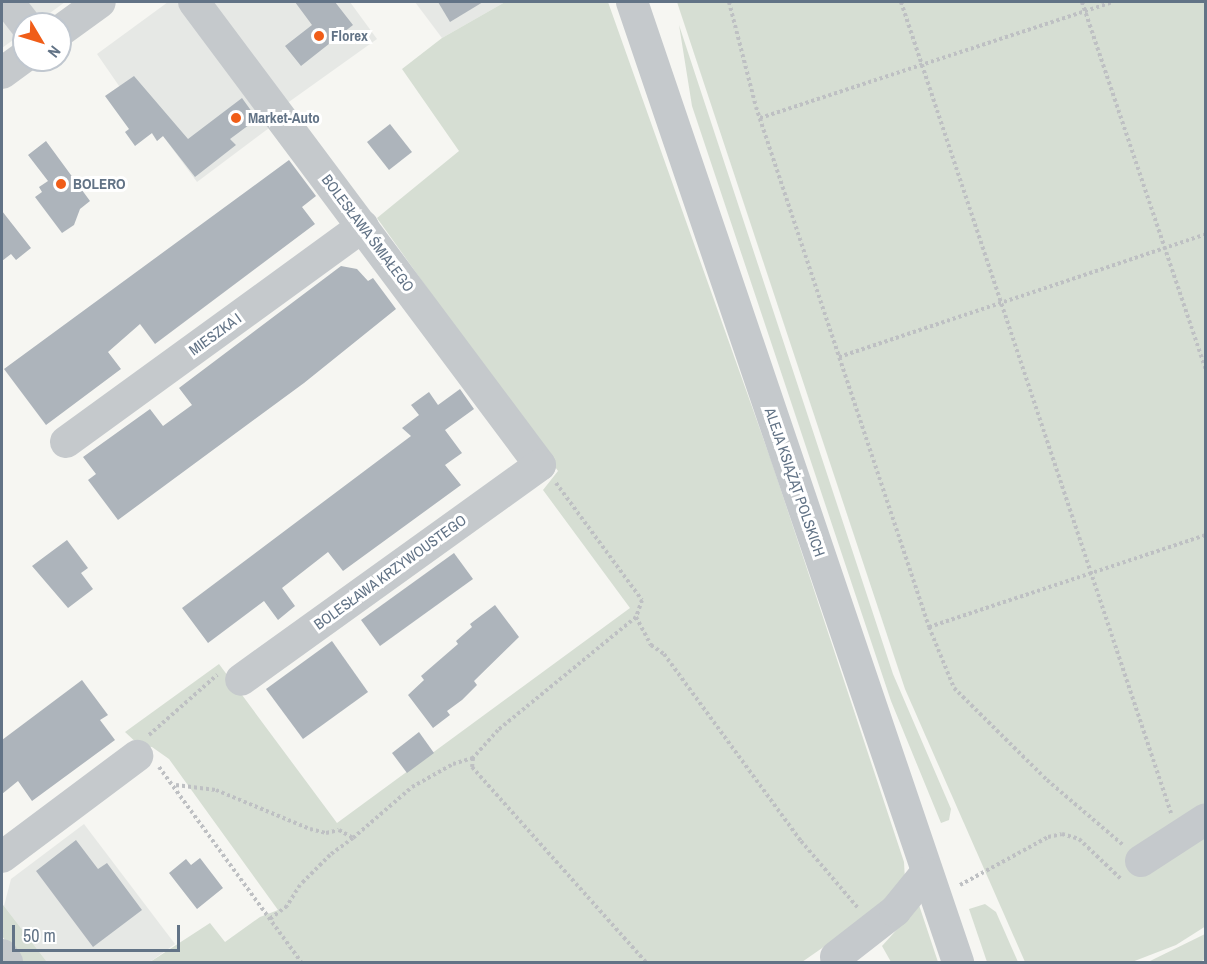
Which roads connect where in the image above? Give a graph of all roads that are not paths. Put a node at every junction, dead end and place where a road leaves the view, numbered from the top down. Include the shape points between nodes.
1 (100, 2) edge
2 (194, 2) edge
3 (632, 2) edge
4 (72, 22) edge
5 (363, 226) junction
6 (66, 442) dead end
7 (540, 465) joint
8 (241, 680) road end
9 (137, 756) road end
10 (1206, 819) edge
11 (2, 857) edge
12 (1136, 872) road end
13 (930, 885) junction
14 (2, 955) edge
15 (838, 961) edge
16 (7, 963) edge
17 (958, 963) edge

1 - 4 street
2 - 5 street, BOLESŁAWA ŚMIAŁEGO
3 - 13 street, ALEJA KSIĄŻĄT POLSKICH
5 - 6 street, MIESZKA I
5 - 7 street, BOLESŁAWA ŚMIAŁEGO
7 - 8 street, BOLESŁAWA KRZYWOUSTEGO
9 - 11 street
10 - 12 street
13 - 15 street via 874,927
13 - 17 street, ALEJA KSIĄŻĄT POLSKICH
14 - 16 street

